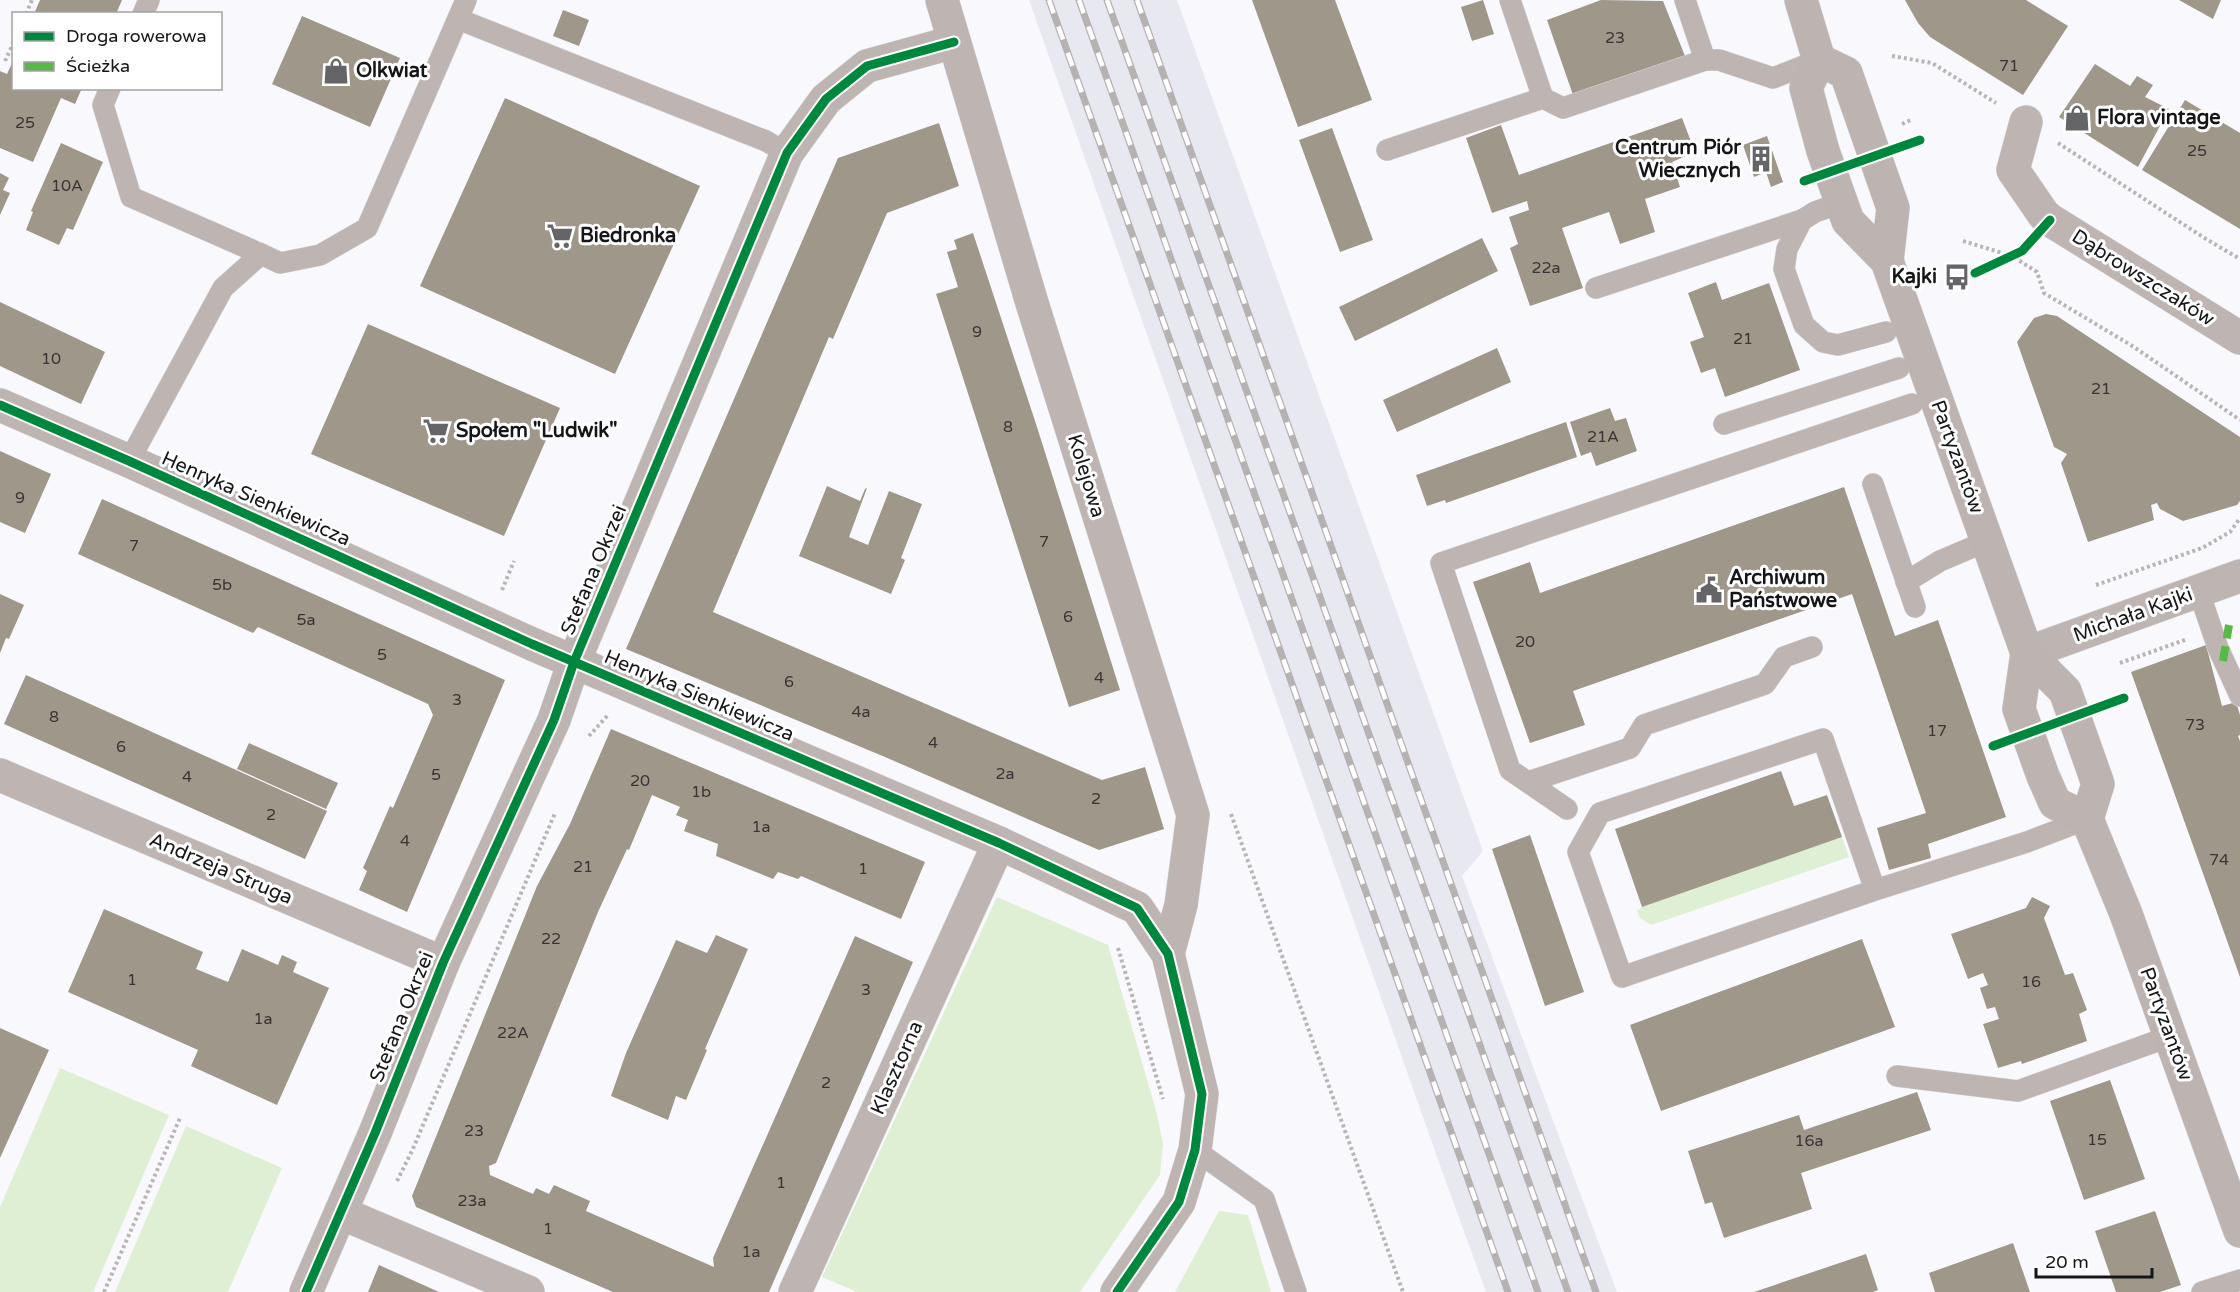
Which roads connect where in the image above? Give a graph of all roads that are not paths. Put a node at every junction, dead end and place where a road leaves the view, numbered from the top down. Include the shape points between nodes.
1 (942, 0) edge
2 (1510, 0) edge
3 (1685, 0) edge
4 (1801, 0) edge
5 (462, 9) edge
6 (954, 42) junction
7 (1705, 60) junction
8 (1820, 60) junction
9 (109, 90) edge
10 (1543, 98) junction
11 (2026, 122) road end
12 (1387, 150) dead end
13 (787, 153) junction
14 (1840, 202) junction
15 (1802, 220) junction
16 (261, 254) junction
17 (1887, 261) junction
18 (1596, 288) dead end
19 (1886, 332) dead end
20 (2240, 339) edge
21 (1899, 368) dead end
22 (1912, 404) dead end
23 (0, 405) edge
24 (1724, 424) dead end
25 (129, 461) junction
26 (1873, 484) dead end
27 (1987, 541) junction
28 (2240, 576) edge
29 (1906, 582) junction
30 (2199, 592) junction
31 (1915, 607) dead end
32 (1812, 647) dead end
33 (2027, 653) junction
34 (574, 662) junction
35 (2240, 696) edge
36 (0, 775) edge
37 (1528, 782) junction
38 (1567, 809) dead end
39 (2086, 819) junction
40 (999, 843) junction
41 (1875, 890) junction
42 (1168, 954) junction
43 (442, 963) junction
44 (2170, 1036) junction
45 (1897, 1076) dead end
46 (1195, 1150) junction
47 (341, 1213) junction
48 (2240, 1231) edge
49 (2240, 1280) edge
50 (306, 1292) edge
51 (528, 1292) edge
52 (795, 1292) edge
53 (1117, 1292) edge
54 (1296, 1292) edge
55 (2202, 1292) edge

1 - 6 street, Kolejowa
2 - 10 lane
3 - 7 lane
4 - 8 street
5 - 13 lane
5 - 16 lane via 367,228 320,255 280,263
6 - 13 street, Stefana Okrzei via 867,66 826,99
6 - 42 street, Kolejowa via 1193,815 1181,905
7 - 8 lane via 1719,60 1773,78
7 - 10 lane via 1563,108
8 - 14 street, Partyzantów via 1806,88
8 - 17 street, Partyzantów via 1846,73 1893,207
9 - 16 lane via 103,105 131,197
10 - 12 lane
11 - 20 street, Dąbrowszczaków via 2013,170 2044,215
13 - 34 street, Stefana Okrzei
14 - 15 lane
14 - 17 street, Partyzantów via 1848,221
15 - 18 lane
15 - 19 lane via 1787,249 1784,269 1804,325 1824,342 1838,345
16 - 25 lane via 223,288
17 - 27 street, Partyzantów
21 - 24 lane
22 - 37 lane via 1441,563 1510,770
23 - 25 street, Henryka Sienkiewicza
25 - 34 street, Henryka Sienkiewicza
26 - 29 lane
27 - 29 lane via 1940,561
27 - 33 street, Partyzantów
28 - 30 street, Michała Kajki
29 - 31 lane
30 - 33 street, Michała Kajki
30 - 35 lane via 2211,631
32 - 37 lane via 1784,657 1765,684 1644,725 1630,748
33 - 39 street, Partyzantów via 2065,691 2098,784
33 - 39 street, Partyzantów via 2019,708 2055,803
34 - 40 street, Henryka Sienkiewicza
34 - 43 street, Stefana Okrzei via 554,720
36 - 43 street, Andrzeja Struga
37 - 38 lane
39 - 41 lane
39 - 44 street, Partyzantów via 2126,914
40 - 42 street, Henryka Sienkiewicza via 1137,908
40 - 52 street, Klasztorna
41 - 41 lane via 1622,977 1578,852 1600,813 1823,739
42 - 46 street, Henryka Sienkiewicza via 1202,1094
43 - 47 street, Stefana Okrzei
44 - 45 lane via 2018,1091
44 - 48 street, Partyzantów
46 - 53 street via 1179,1202
46 - 54 lane via 1264,1199
47 - 50 street, Stefana Okrzei
47 - 51 street
49 - 55 lane

